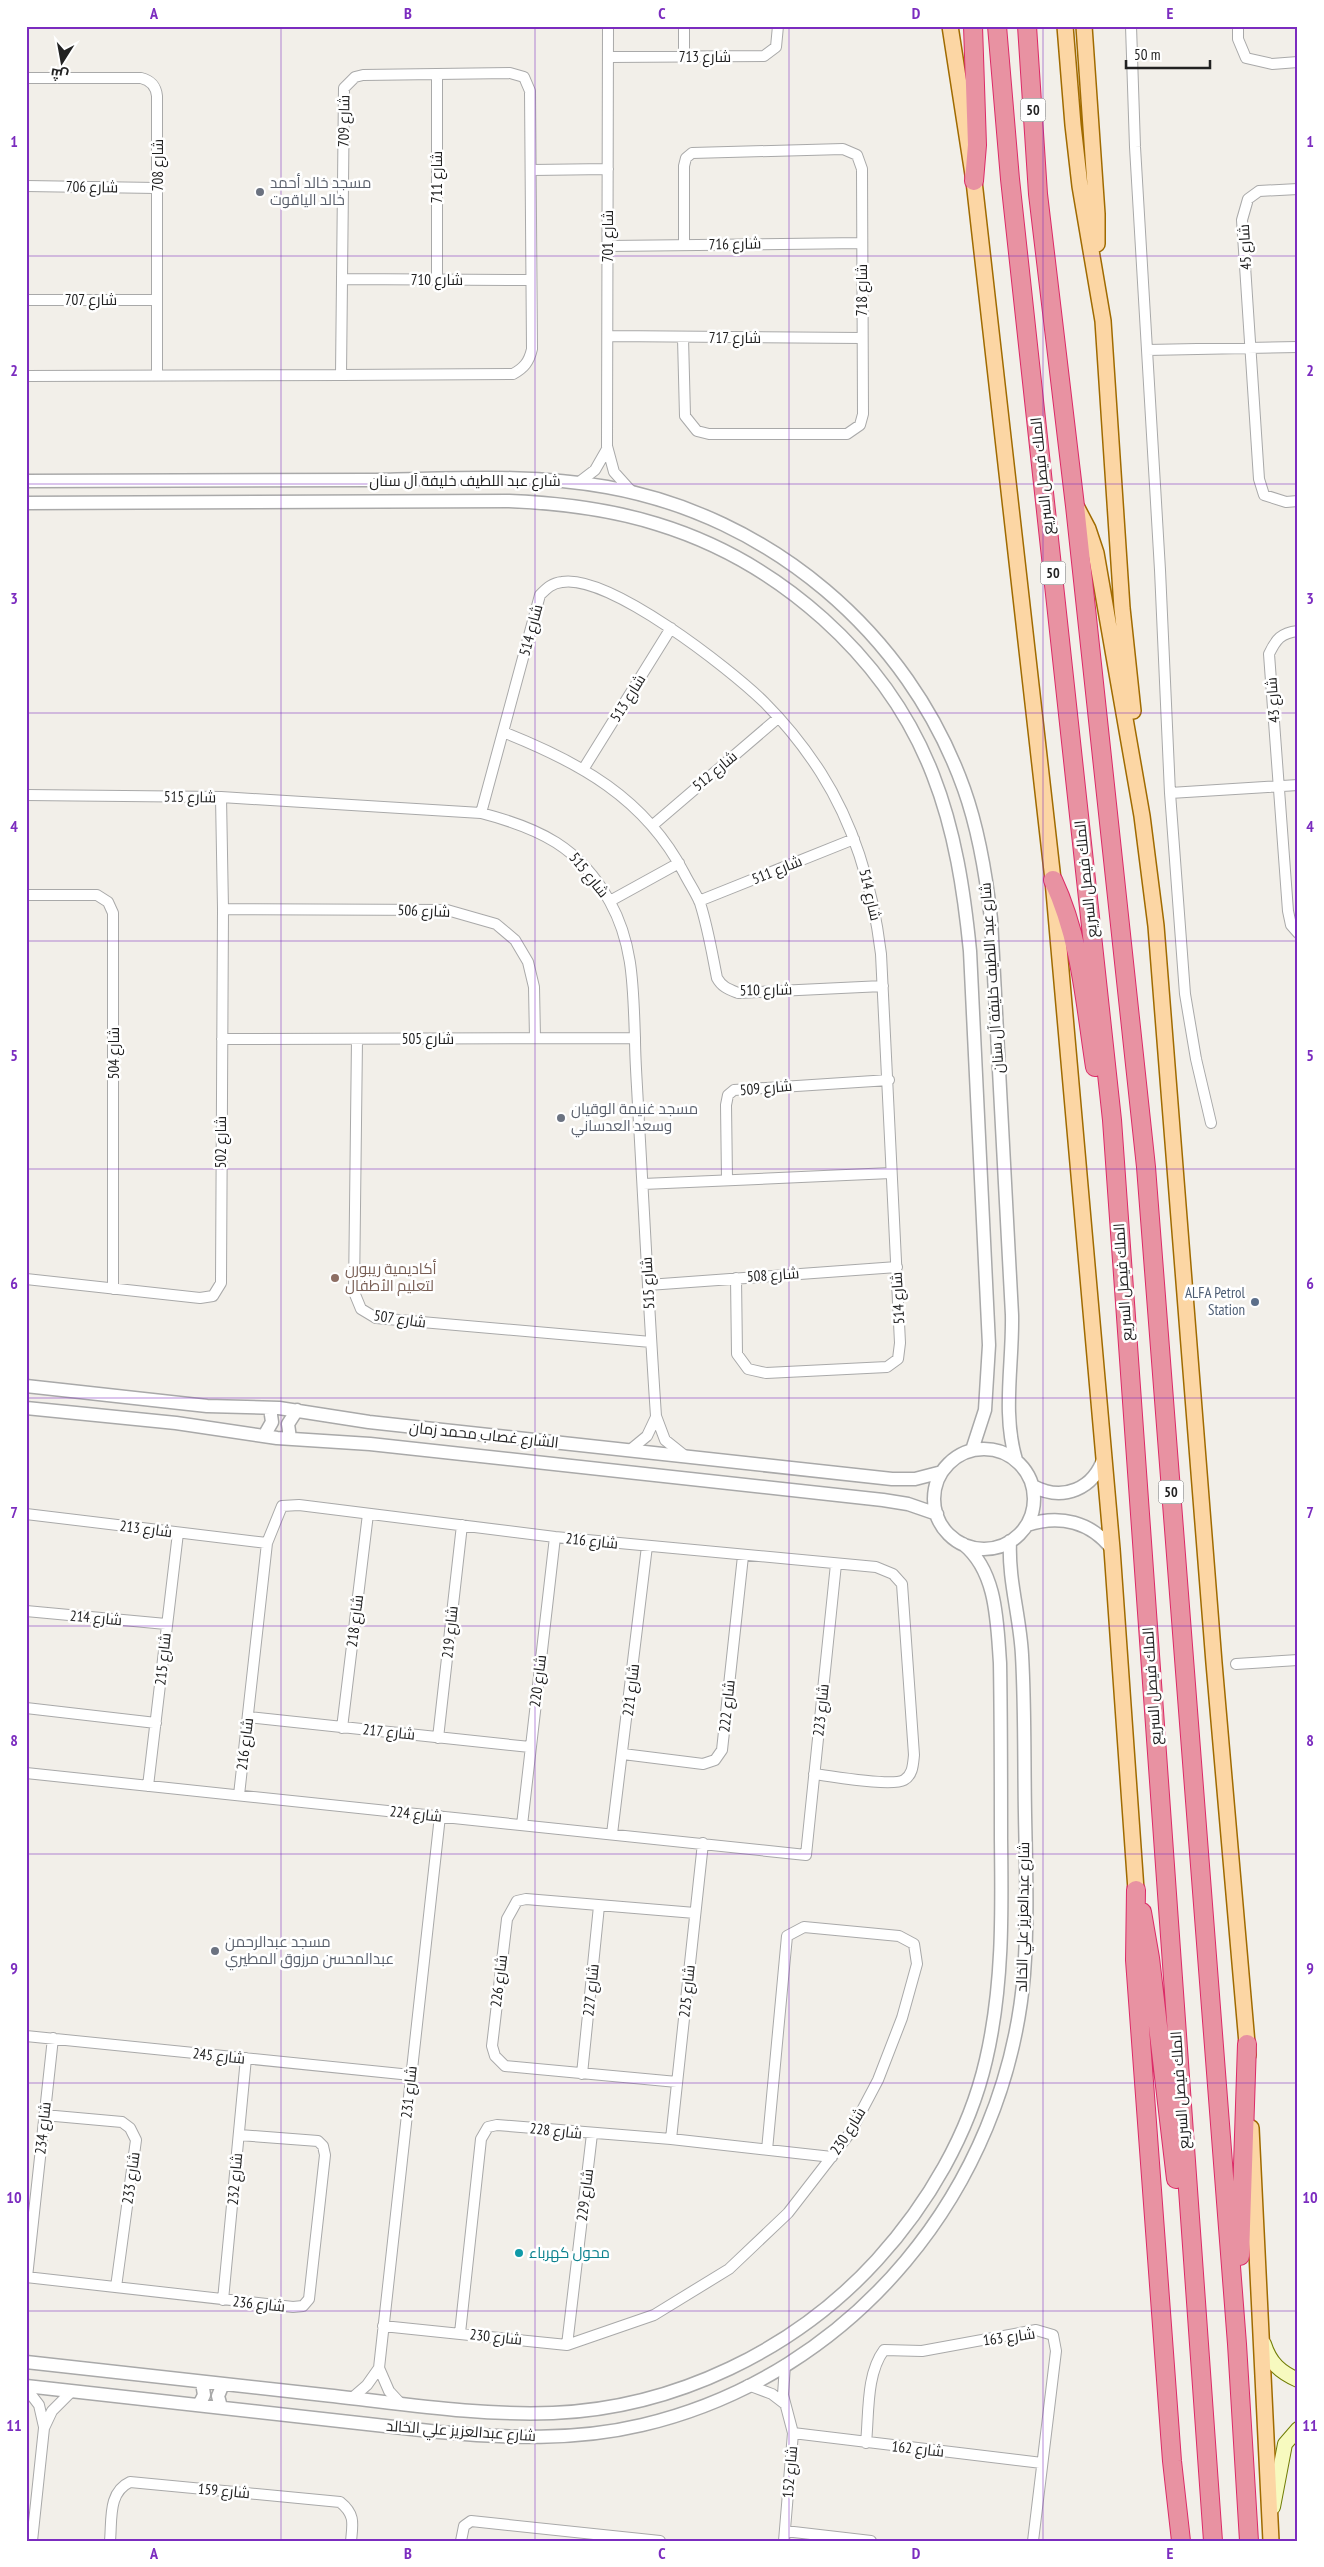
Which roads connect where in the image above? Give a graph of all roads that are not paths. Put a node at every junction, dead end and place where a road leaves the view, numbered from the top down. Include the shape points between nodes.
1 (608, 26) edge
2 (684, 26) edge
3 (778, 26) edge
4 (950, 26) edge
5 (974, 26) edge
6 (997, 26) edge
7 (1027, 26) edge
8 (1065, 26) edge
9 (1084, 26) edge
10 (1131, 26) edge
11 (1238, 26) edge
12 (684, 56) junction
13 (609, 57) junction
14 (1298, 62) edge
15 (437, 74) junction
16 (26, 78) edge
17 (608, 169) junction
18 (532, 170) junction
19 (974, 181) junction
20 (26, 186) edge
21 (158, 188) junction
22 (1298, 189) edge
23 (862, 243) junction
24 (684, 245) junction
25 (609, 246) junction
26 (1095, 265) junction
27 (343, 280) junction
28 (437, 280) junction
29 (531, 280) junction
30 (26, 300) edge
31 (157, 300) junction
32 (608, 336) junction
33 (683, 338) junction
34 (862, 338) junction
35 (1298, 347) edge
36 (1252, 348) junction
37 (1147, 350) junction
38 (157, 375) junction
39 (341, 375) junction
40 (26, 376) edge
41 (607, 446) junction
42 (26, 481) edge
43 (151, 481) junction
44 (262, 481) junction
45 (578, 482) junction
46 (632, 492) junction
47 (1298, 501) edge
48 (150, 502) junction
49 (165, 502) junction
50 (26, 503) edge
51 (1075, 506) junction
52 (672, 628) junction
53 (1298, 631) edge
54 (778, 718) junction
55 (503, 732) junction
56 (1133, 762) junction
57 (584, 768) junction
58 (1298, 785) edge
59 (1279, 786) junction
60 (1170, 793) junction
61 (26, 795) edge
62 (221, 797) junction
63 (481, 813) junction
64 (653, 825) junction
65 (854, 839) junction
66 (679, 863) junction
67 (1053, 880) junction
68 (26, 895) edge
69 (610, 901) junction
70 (699, 902) junction
71 (223, 909) junction
72 (1298, 933) edge
73 (971, 977) junction
74 (883, 986) junction
75 (535, 1038) junction
76 (635, 1038) junction
77 (222, 1039) junction
78 (357, 1039) junction
79 (997, 1052) junction
80 (889, 1080) junction
81 (1112, 1120) junction
82 (1211, 1123) dead end
83 (891, 1173) junction
84 (727, 1179) junction
85 (642, 1184) junction
86 (897, 1267) junction
87 (736, 1278) junction
88 (26, 1279) edge
89 (648, 1285) junction
90 (114, 1288) junction
91 (651, 1342) junction
92 (26, 1386) edge
93 (26, 1408) edge
94 (270, 1408) junction
95 (297, 1410) junction
96 (656, 1416) junction
97 (264, 1436) junction
98 (290, 1438) junction
99 (630, 1450) junction
100 (972, 1450) junction
101 (685, 1456) junction
102 (1104, 1457) junction
103 (1016, 1460) junction
104 (942, 1472) junction
105 (1033, 1486) junction
106 (26, 1514) edge
107 (368, 1514) junction
108 (937, 1514) junction
109 (462, 1525) junction
110 (1027, 1525) junction
111 (178, 1533) junction
112 (555, 1537) junction
113 (1010, 1541) junction
114 (267, 1543) junction
115 (963, 1544) junction
116 (647, 1546) junction
117 (1112, 1549) junction
118 (743, 1556) junction
119 (836, 1564) junction
120 (26, 1611) edge
121 (166, 1624) junction
122 (1298, 1660) edge
123 (1236, 1664) dead end
124 (26, 1708) edge
125 (248, 1718) junction
126 (156, 1723) junction
127 (342, 1728) junction
128 (438, 1738) junction
129 (530, 1747) junction
130 (623, 1754) junction
131 (26, 1772) edge
132 (814, 1774) junction
133 (148, 1786) junction
134 (239, 1796) junction
135 (440, 1816) junction
136 (522, 1825) junction
137 (612, 1834) junction
138 (703, 1843) junction
139 (806, 1855) joint
140 (1136, 1890) junction
141 (599, 1906) junction
142 (695, 1914) junction
143 (26, 2036) edge
144 (53, 2038) junction
145 (1247, 2044) junction
146 (246, 2058) junction
147 (582, 2074) junction
148 (411, 2076) junction
149 (677, 2082) junction
150 (44, 2115) junction
151 (592, 2134) junction
152 (239, 2135) junction
153 (671, 2140) junction
154 (766, 2150) junction
155 (832, 2157) junction
156 (1193, 2270) junction
157 (27, 2277) edge
158 (116, 2287) junction
159 (223, 2300) junction
160 (384, 2326) junction
161 (460, 2333) junction
162 (1262, 2338) junction
163 (1237, 2344) junction
164 (567, 2345) junction
165 (26, 2362) edge
166 (784, 2365) junction
167 (379, 2368) junction
168 (1298, 2380) edge
169 (202, 2382) junction
170 (223, 2384) junction
171 (748, 2385) junction
172 (26, 2387) edge
173 (72, 2391) junction
174 (352, 2398) junction
175 (401, 2404) junction
176 (786, 2404) junction
177 (199, 2405) junction
178 (222, 2407) junction
179 (44, 2428) junction
180 (1298, 2429) edge
181 (793, 2434) junction
182 (866, 2443) junction
183 (1042, 2463) junction
184 (1271, 2534) edge
185 (784, 2536) edge
186 (853, 2540) edge
187 (32, 2541) edge
188 (110, 2541) edge
189 (350, 2541) edge
190 (461, 2541) edge
191 (660, 2541) edge
192 (871, 2541) edge
193 (1033, 2541) edge
194 (1181, 2541) edge
195 (1213, 2541) edge
196 (1249, 2541) edge

1 - 13 street, شارع 701
2 - 12 street
3 - 12 street, شارع 713 via 776,47 764,56
4 - 19 main road, الملك فيصل السريع
5 - 19 highway via 978,145
6 - 81 highway, الملك فيصل السريع / 50 via 1011,189
7 - 51 highway, الملك فيصل السريع / 50 via 1038,194
8 - 26 main road via 1076,157
9 - 26 main road via 1097,214
10 - 37 street
11 - 14 street via 1238,39 1246,58 1272,64
12 - 13 street, شارع 713
13 - 17 street, شارع 701
15 - 18 street, شارع 709 via 510,73 524,78 530,91
15 - 27 street, شارع 709 via 355,76 344,88
15 - 28 street, شارع 711
16 - 21 street, شارع 708 via 136,78 149,81 157,96
17 - 18 street
17 - 25 street, شارع 701
18 - 29 street, شارع 709
19 - 67 main road, الملك فيصل السريع
20 - 21 street, شارع 706
21 - 31 street, شارع 708
22 - 36 street, شارع 45 via 1259,191 1248,199 1242,220
23 - 24 street, شارع 716
23 - 24 street, شارع 718 via 862,164 853,152 843,149 692,153 684,166
23 - 34 street, شارع 718
24 - 25 street, شارع 716
25 - 32 street, شارع 701
26 - 56 main road via 1106,353
27 - 28 street, شارع 710
27 - 39 street, شارع 709
28 - 29 street, شارع 710
29 - 39 street, شارع 709 via 530,360 513,374
30 - 31 street, شارع 707
31 - 38 street, شارع 708
32 - 33 street, شارع 717
32 - 41 street, شارع 701
33 - 34 street, شارع 717
33 - 34 street, شارع 718 via 684,410 688,422 697,431 709,434 841,434 852,432 862,420
35 - 36 street
36 - 37 street
36 - 47 street, شارع 45 via 1259,479 1264,495 1286,502
37 - 60 street
38 - 39 street, شارع 709
38 - 40 street, شارع 709
41 - 45 street, شارع 701 via 600,465
41 - 46 street, شارع 701 via 614,472
42 - 43 street, شارع عبد اللطيف خليفة آل سنان
43 - 44 street, شارع عبد اللطيف خليفة آل سنان
43 - 48 street via 154,491
44 - 45 street, شارع عبد اللطيف خليفة آل سنان via 523,479
44 - 49 street via 233,488 174,488 166,495
45 - 46 street, شارع عبد اللطيف خليفة آل سنان
46 - 79 street, شارع عبد اللطيف خليفة آل سنان via 705,516 788,560 847,608 881,644 909,682 955,765 978,837 990,919
48 - 49 street, شارع عبد اللطيف خليفة آل سنان
48 - 50 street, شارع عبد اللطيف خليفة آل سنان
49 - 73 street, شارع عبد اللطيف خليفة آل سنان via 509,501 561,504 613,512 658,524 703,541 748,565 810,608 846,642 880,681 912,731 932,773 952,834 965,900
51 - 56 main road, الملك فيصل السريع via 1096,553
51 - 163 highway, الملك فيصل السريع / 50 via 1146,1168
52 - 54 street, شارع 514 via 718,661
52 - 55 street, شارع 514 via 602,589 576,582 549,585 540,595
52 - 57 street, شارع 513
53 - 59 street, شارع 43 via 1277,638 1269,654
54 - 64 street, شارع 512
54 - 65 street, شارع 514 via 820,771
55 - 57 street, شارع 510
55 - 63 street, شارع 514
56 - 145 main road, الملك فيصل السريع via 1150,871 1162,981 1214,1663
57 - 64 street, شارع 510
58 - 59 street
59 - 60 street
59 - 72 street, شارع 43 via 1288,911
60 - 82 street via 1186,994 1196,1059
61 - 62 street, شارع 515
62 - 63 street, شارع 515
62 - 71 street, شارع 502
63 - 69 street, شارع 515 via 518,823 564,845 590,872
64 - 66 street, شارع 510
65 - 70 street, شارع 511
65 - 74 street, شارع 514 via 866,871 876,918
66 - 69 street
66 - 70 street, شارع 510
67 - 81 highway via 1078,950 1097,1080
67 - 102 main road, الملك فيصل السريع
68 - 90 street, شارع 504 via 97,895 108,902 113,913
69 - 76 street, شارع 515 via 624,931 633,975
70 - 74 street, شارع 510 via 717,978 727,989 738,993
71 - 75 street, شارع 506 via 448,910 496,924 515,940 528,962 534,987
71 - 77 street, شارع 502
73 - 79 street via 979,1006 981,1045 989,1052
73 - 100 street, شارع عبد اللطيف خليفة آل سنان via 989,1345 985,1410
74 - 80 street, شارع 514
75 - 76 street, شارع 505
75 - 78 street, شارع 505
76 - 85 street, شارع 515
77 - 78 street, شارع 505
77 - 90 street, شارع 502 via 221,1283 213,1296 200,1298
78 - 91 street, شارع 507 via 354,1292 361,1309 376,1318
79 - 103 street, شارع عبد اللطيف خليفة آل سنان via 1012,1315 1008,1414
80 - 83 street, شارع 514
80 - 84 street, شارع 509 via 734,1090 728,1095 726,1105
81 - 156 highway, الملك فيصل السريع / 50
83 - 84 street
83 - 86 street, شارع 514
84 - 85 street
85 - 89 street, شارع 515
86 - 87 street, شارع 508
86 - 87 street, شارع 514 via 900,1344 898,1359 887,1367 766,1373 748,1369 737,1354
87 - 89 street, شارع 508
88 - 90 street, شارع 502
89 - 91 street, شارع 515
91 - 96 street, شارع 515
92 - 94 street, الشارع غصاب محمد زمان via 206,1406
93 - 97 street, الشارع غصاب محمد زمان via 176,1423
94 - 95 street, الشارع غصاب محمد زمان
94 - 97 street via 272,1422
95 - 98 street via 288,1424
95 - 99 street, الشارع غصاب محمد زمان via 369,1422
96 - 99 street via 647,1436
96 - 101 street, شارع 515 via 665,1440
97 - 98 street, الشارع غصاب محمد زمان
98 - 108 street, الشارع غصاب محمد زمان via 883,1500
99 - 101 street, الشارع غصاب محمد زمان
100 - 103 street via 996,1450
100 - 104 street via 960,1455
101 - 104 street, الشارع غصاب محمد زمان via 892,1479 915,1479
102 - 105 street via 1093,1478 1072,1492 1056,1494
102 - 117 main road, الملك فيصل السريع
103 - 105 street
104 - 108 street via 935,1492
105 - 110 street via 1034,1506
106 - 111 street, شارع 213
107 - 109 street, شارع 216
107 - 114 street, شارع 216 via 299,1505 282,1506
107 - 127 street, شارع 218
108 - 115 street via 950,1536
109 - 112 street, شارع 216
109 - 128 street, شارع 219
110 - 113 street
110 - 117 street via 1046,1520 1074,1522 1092,1530
111 - 114 street, شارع 213
111 - 121 street, شارع 215
112 - 116 street, شارع 216
112 - 129 street, شارع 220
113 - 115 street via 992,1548
113 - 166 street, شارع عبدالعزيز علي الخالد via 1010,1575 1022,1656 1026,1914 1021,2001 1008,2070 974,2158 948,2204 915,2251 856,2312
114 - 125 street, شارع 216
115 - 175 street, شارع عبدالعزيز علي الخالد via 980,1561 987,1577 998,1642 1002,1945 997,2001 986,2063 963,2128 930,2192 886,2251 833,2302 770,2347 699,2382 623,2405 562,2412 509,2413
116 - 118 street, شارع 216
116 - 130 street, شارع 221
117 - 140 main road, الملك فيصل السريع
118 - 119 street, شارع 216
118 - 130 street, شارع 222 via 722,1750 716,1760 703,1764
119 - 132 street, شارع 223
119 - 132 street, شارع 216 via 876,1568 893,1574 902,1584 914,1755 912,1770 905,1780 891,1782
120 - 121 street, شارع 214
121 - 126 street, شارع 215
122 - 123 street
124 - 126 street
125 - 127 street, شارع 217
125 - 134 street, شارع 216
126 - 133 street, شارع 215
127 - 128 street, شارع 217
128 - 129 street, شارع 217
129 - 136 street, شارع 220
130 - 137 street, شارع 221
131 - 133 street, شارع 224
132 - 139 street, شارع 223
133 - 134 street, شارع 224
134 - 135 street, شارع 224
135 - 136 street, شارع 224
135 - 148 street, شارع 231
136 - 137 street, شارع 224
137 - 138 street, شارع 224
138 - 139 street, شارع 224
138 - 142 street, شارع 225
140 - 156 highway via 1150,1958 1182,2222
140 - 194 highway via 1134,1960
141 - 142 street, شارع 226
141 - 147 street, شارع 227
141 - 147 street, شارع 226 via 526,1899 516,1901 506,1919 492,2046 495,2056 505,2066
142 - 149 street, شارع 225
143 - 144 street, شارع 245
144 - 146 street, شارع 245
144 - 150 street, شارع 234
145 - 162 main road, الملك فيصل السريع
145 - 163 highway
146 - 148 street, شارع 245
146 - 152 street, شارع 232
147 - 149 street, شارع 226
148 - 160 street, شارع 231
149 - 153 street, شارع 225
150 - 157 street, شارع 234
150 - 158 street, شارع 233 via 122,2122 130,2128 136,2140
151 - 153 street, شارع 228
151 - 161 street, شارع 228 via 497,2125 488,2127 481,2139
151 - 164 street, شارع 229
152 - 159 street, شارع 232
152 - 159 street, شارع 236 via 318,2141 324,2146 325,2155 309,2299 303,2306 293,2307
153 - 154 street, شارع 228
154 - 155 street, شارع 228
154 - 155 street, شارع 230 via 787,1936 804,1927 899,1936 914,1944 917,1954 902,2018 878,2080 850,2133
155 - 164 street, شارع 230 via 788,2213 729,2269 654,2315
156 - 195 highway, الملك فيصل السريع / 50
157 - 158 street, شارع 236
158 - 159 street, شارع 236
160 - 161 street, شارع 230
160 - 167 street, شارع 231
161 - 164 street, شارع 230
162 - 168 main road via 1268,2359 1285,2374
162 - 184 main road, الملك فيصل السريع
163 - 196 highway, الملك فيصل السريع / 50
165 - 169 street, شارع عبدالعزيز علي الخالد
166 - 171 street, شارع عبدالعزيز علي الخالد
166 - 176 street, شارع 152 via 782,2385
167 - 174 street, شارع 231 via 368,2386
167 - 175 street via 389,2391
169 - 170 street, شارع عبدالعزيز علي الخالد
169 - 177 street via 204,2395
170 - 174 street, شارع عبدالعزيز علي الخالد
170 - 178 street via 218,2396
171 - 176 street via 772,2394
171 - 178 street, شارع عبدالعزيز علي الخالد via 665,2419 621,2430 576,2436 467,2434
172 - 173 street, شارع عبدالعزيز علي الخالد
172 - 179 street via 39,2405
173 - 177 street, شارع عبدالعزيز علي الخالد
173 - 179 street via 52,2411
174 - 175 street, شارع عبدالعزيز علي الخالد
176 - 181 street, شارع 152
177 - 178 street, شارع عبدالعزيز علي الخالد
179 - 187 street
180 - 184 main road via 1285,2444
181 - 182 street, شارع 162
181 - 185 street, شارع 152
182 - 183 street, شارع 162
182 - 183 street, شارع 163 via 873,2373 884,2350 922,2351 1036,2330 1053,2335 1056,2351
183 - 193 street, شارع 163
185 - 186 street
186 - 192 street
188 - 189 street, شارع 159 via 114,2496 120,2486 130,2482 340,2502 350,2509 353,2522
190 - 191 street via 464,2526 471,2521

